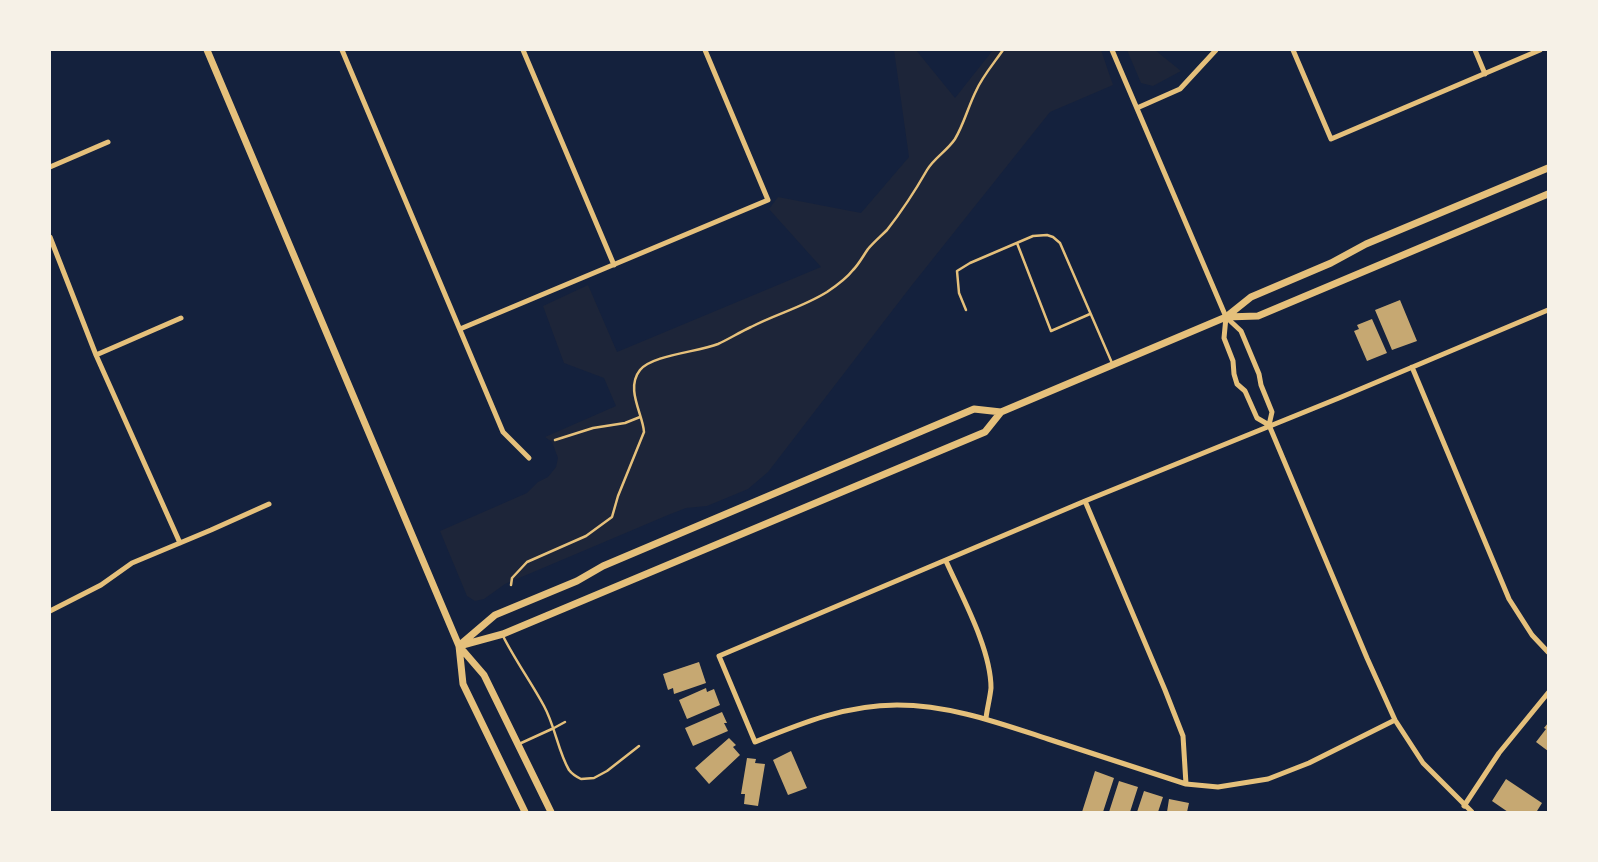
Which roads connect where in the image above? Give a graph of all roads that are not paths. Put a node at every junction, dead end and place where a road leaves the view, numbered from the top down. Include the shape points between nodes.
1 (207, 50) edge
2 (342, 50) edge
3 (523, 50) edge
4 (705, 50) edge
5 (1112, 50) edge
6 (1216, 50) edge
7 (1293, 50) edge
8 (1475, 50) edge
9 (1540, 50) edge
10 (1485, 74) junction
11 (1137, 108) junction
12 (108, 142) dead end
13 (50, 167) edge
14 (1548, 168) edge
15 (1548, 194) edge
16 (50, 237) edge
17 (1017, 243) junction
18 (614, 265) junction
19 (966, 310) dead end
20 (1548, 310) edge
21 (1090, 314) junction
22 (1226, 317) junction
23 (181, 318) dead end
24 (460, 329) junction
25 (96, 355) junction
26 (1112, 364) junction
27 (1412, 367) junction
28 (1001, 412) junction
29 (1269, 425) junction
30 (529, 458) dead end
31 (1085, 501) junction
32 (269, 504) dead end
33 (180, 543) junction
34 (946, 561) junction
35 (50, 611) edge
36 (503, 634) junction
37 (459, 646) junction
38 (1548, 652) edge
39 (1548, 693) edge
40 (986, 718) junction
41 (1395, 720) junction
42 (565, 722) dead end
43 (554, 728) junction
44 (518, 744) junction
45 (639, 746) dead end
46 (1186, 784) junction
47 (1464, 806) junction
48 (524, 812) edge
49 (551, 812) edge
50 (1472, 812) edge

1 - 37 street
2 - 24 street
3 - 18 street
4 - 18 street via 768,200
5 - 11 street
6 - 11 street via 1180,89
7 - 10 street via 1331,140
8 - 10 street
9 - 10 street
11 - 22 street
12 - 13 street
14 - 22 street via 1366,244 1331,263 1251,297
15 - 22 street via 1258,316
16 - 25 street
17 - 19 lane via 957,272 959,293
17 - 21 lane via 1033,236 1047,235 1060,243
17 - 21 lane via 1051,331
18 - 24 street
20 - 27 street
21 - 26 lane
22 - 26 street
22 - 29 street via 1241,331 1259,374 1272,412
22 - 29 street via 1224,338 1237,384 1245,391 1256,418
23 - 25 street
24 - 30 street via 503,432
25 - 33 street
26 - 28 street
27 - 29 street
27 - 38 street via 1509,599 1532,635
28 - 36 street via 985,432
28 - 37 street via 974,409 603,566 576,582 494,615
29 - 31 street
29 - 41 street
31 - 34 street
31 - 46 street via 1182,736
32 - 33 street
33 - 35 street via 132,563 101,585
34 - 40 street via 989,666 991,689
34 - 40 street via 719,656 755,742 808,721 854,709 897,705 944,708
36 - 37 street
36 - 43 lane
37 - 44 street via 484,675
37 - 48 street via 463,684
39 - 47 street via 1499,753
40 - 46 street
41 - 46 street via 1309,763 1268,779 1218,787
41 - 47 street via 1423,763
42 - 43 lane
43 - 44 lane
43 - 45 lane via 570,771 581,780 607,771
44 - 49 street
47 - 50 street

